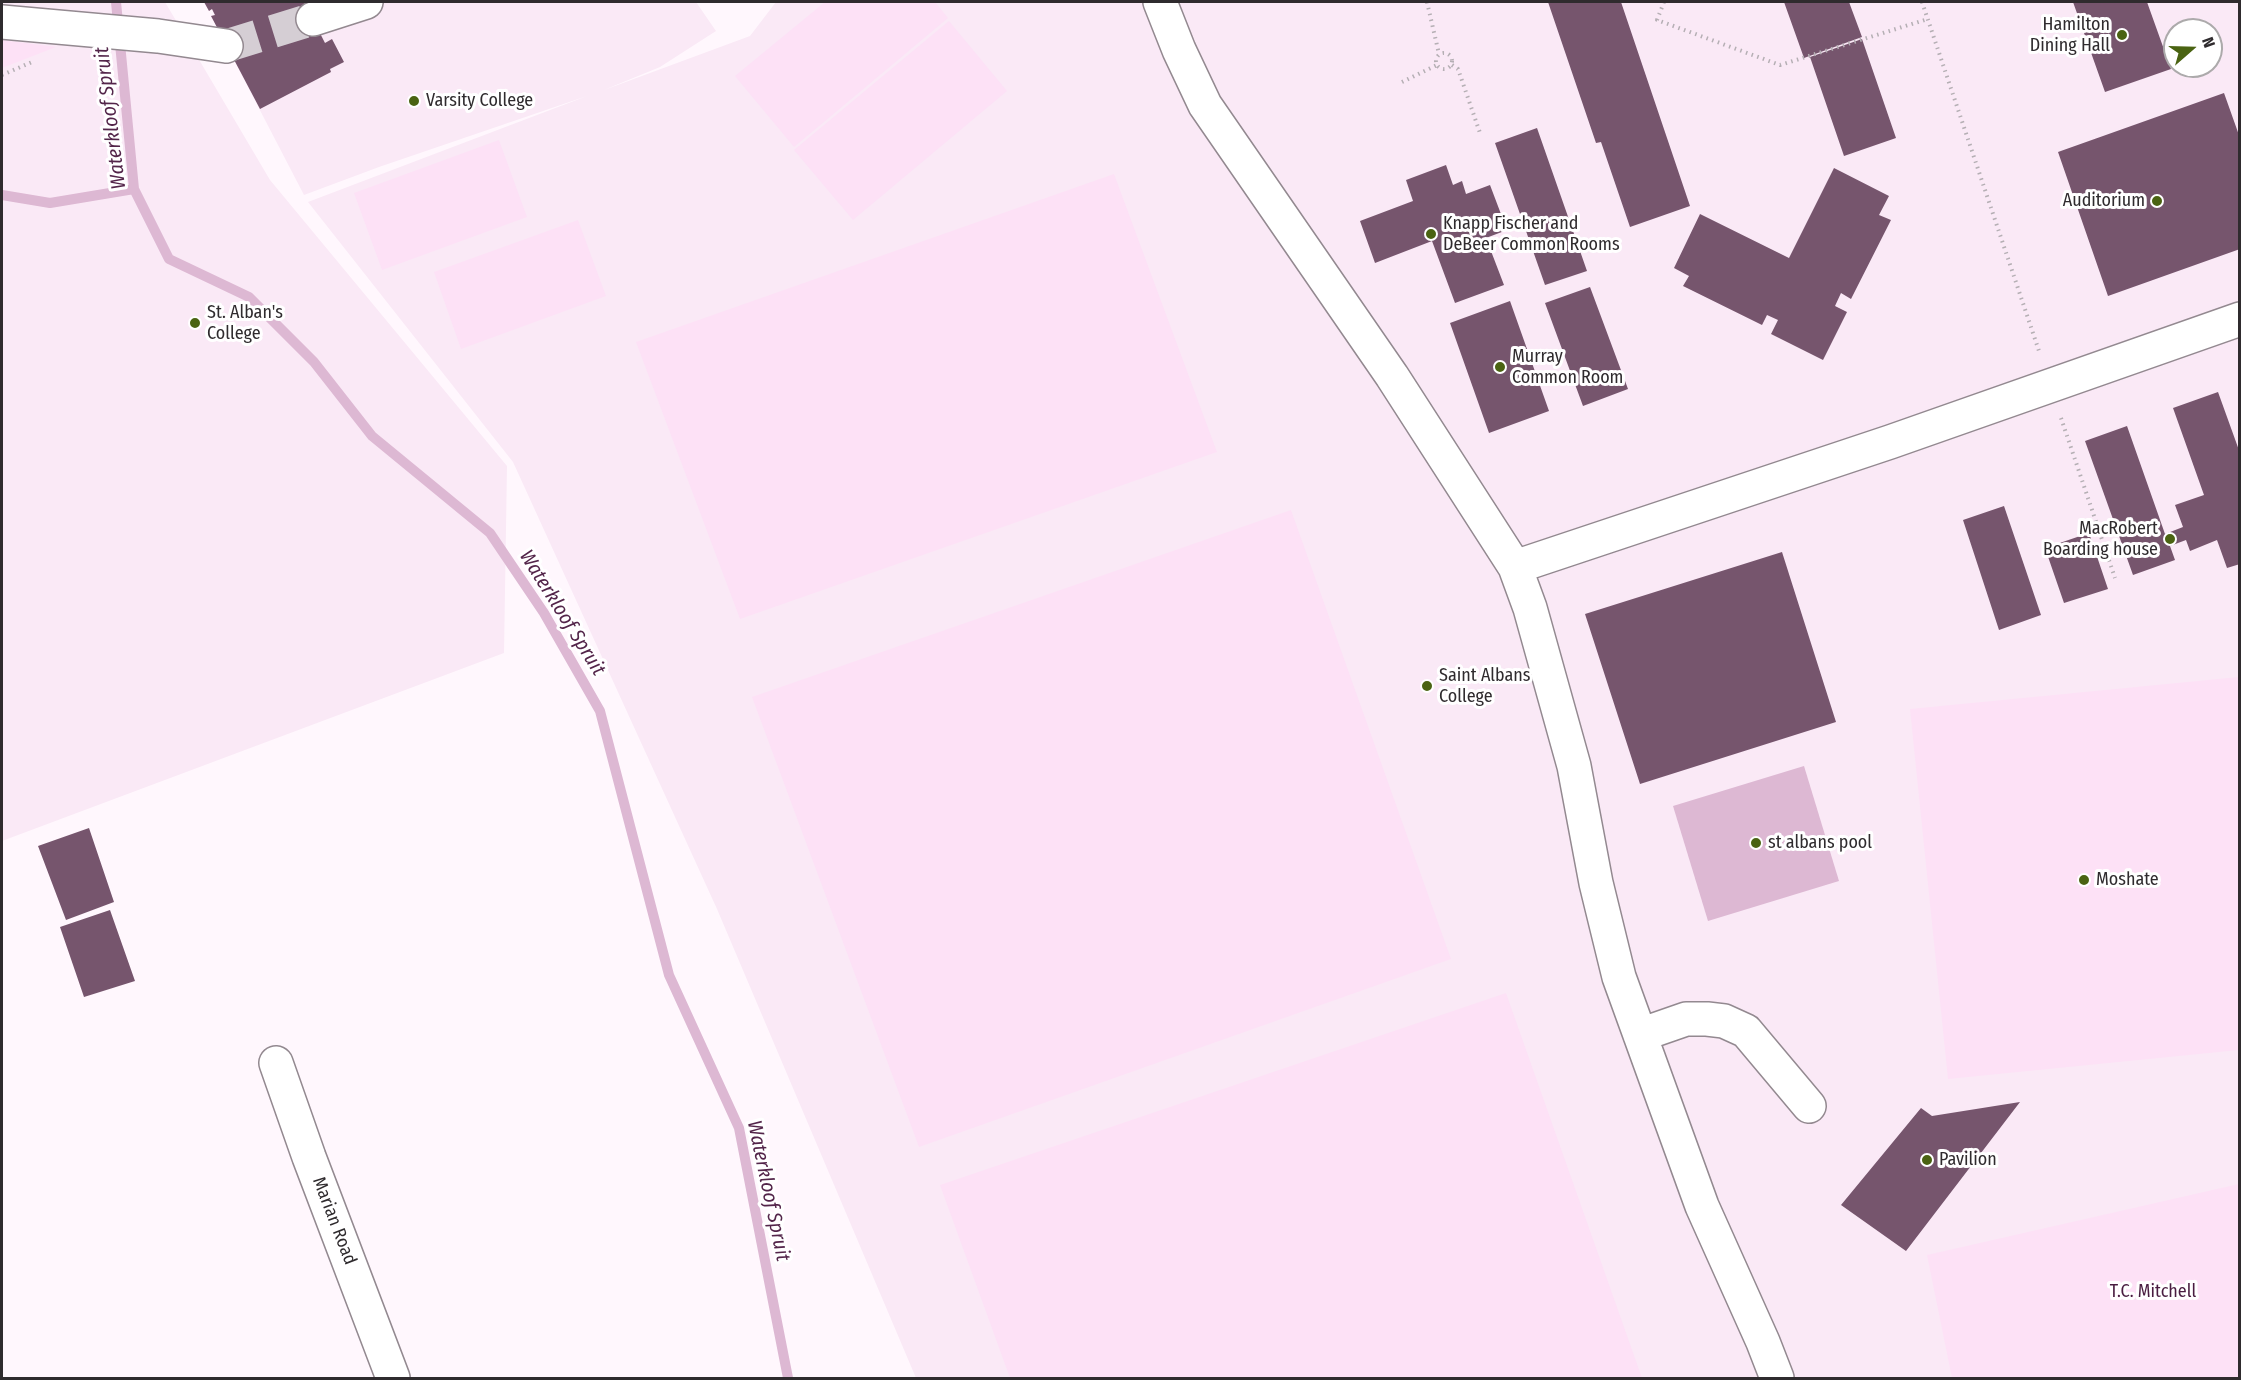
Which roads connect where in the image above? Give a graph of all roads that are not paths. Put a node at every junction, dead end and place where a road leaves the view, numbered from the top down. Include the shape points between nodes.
1 (366, 2) edge
2 (1160, 2) edge
3 (313, 19) tunnel mouth
4 (2, 22) edge
5 (226, 46) tunnel mouth
6 (2240, 320) edge
7 (1515, 567) junction
8 (1640, 1035) junction
9 (276, 1063) dead end
10 (1809, 1106) dead end
11 (393, 1378) edge
12 (1777, 1378) edge

1 - 3 street
2 - 7 street via 1205,105 1392,376
4 - 5 street
6 - 7 street
7 - 8 street via 1574,766 1618,977
8 - 10 street via 1686,1019 1725,1021 1746,1031
8 - 12 street via 1702,1206
9 - 11 street, Marian Road

